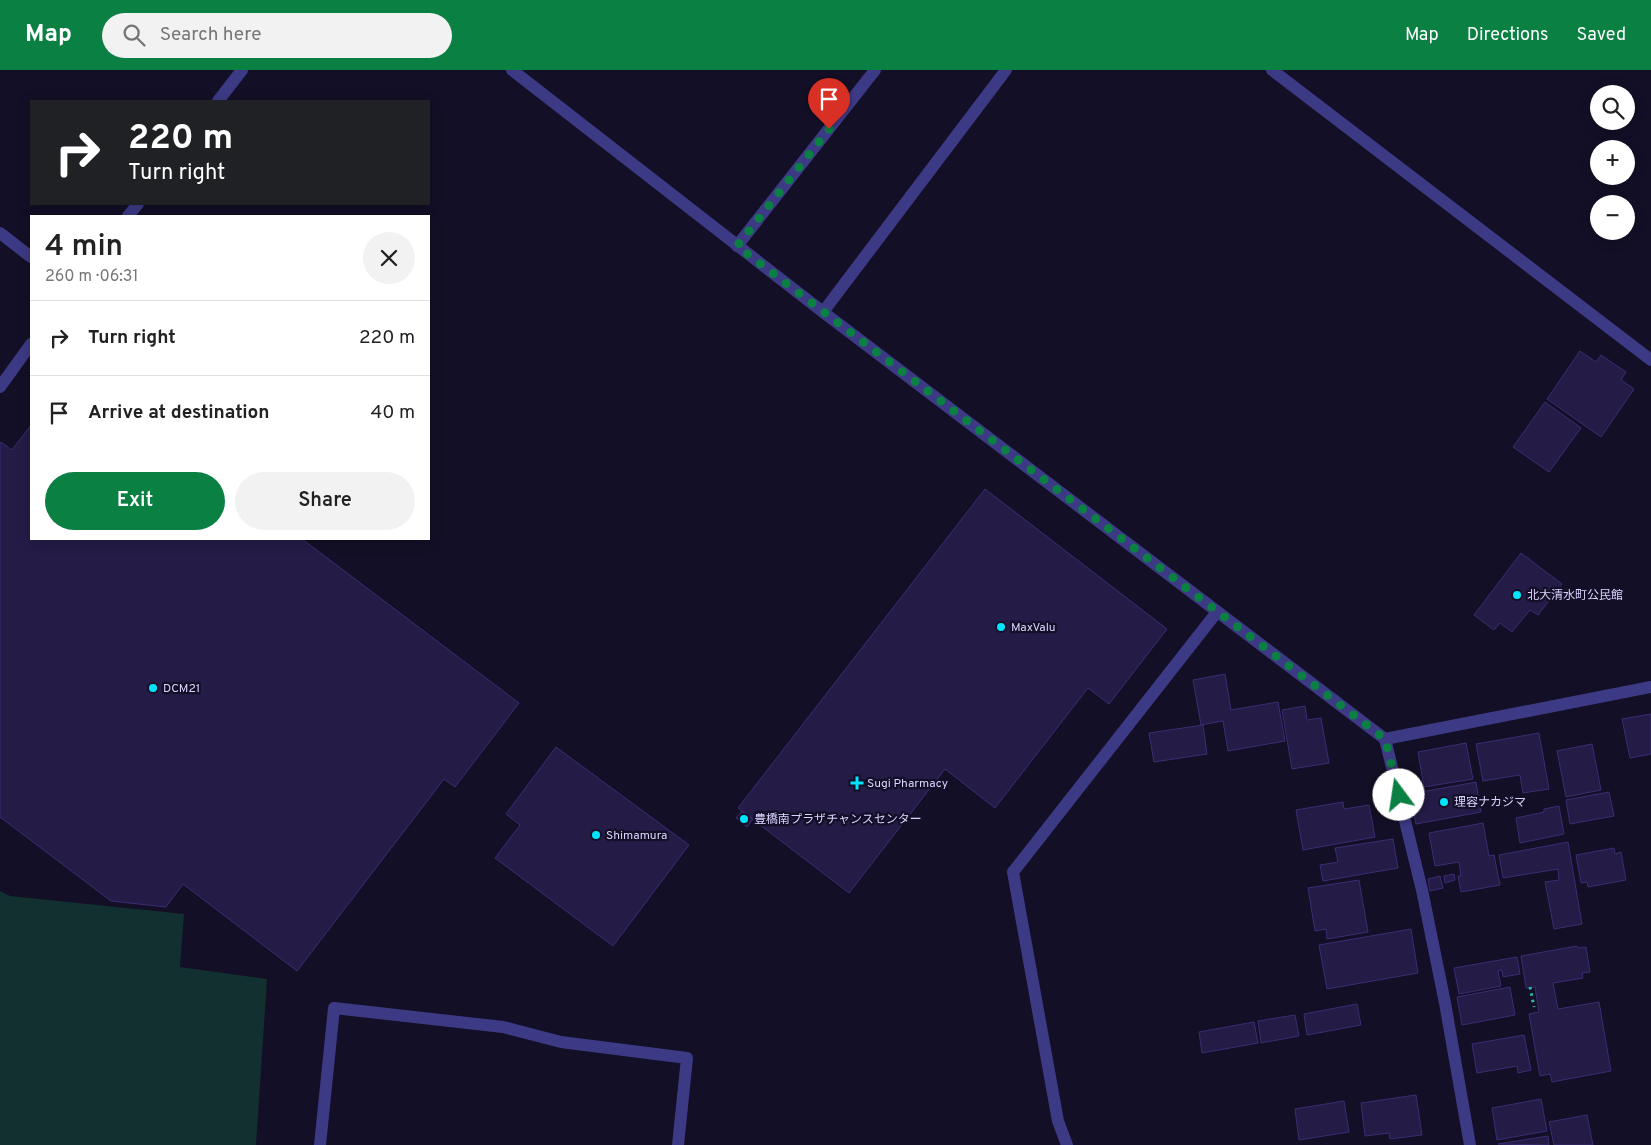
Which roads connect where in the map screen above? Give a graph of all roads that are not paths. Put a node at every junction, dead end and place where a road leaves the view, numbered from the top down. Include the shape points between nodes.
1 (242, 70) edge
2 (512, 70) edge
3 (875, 70) edge
4 (1006, 70) edge
5 (1272, 70) edge
6 (219, 100) edge
7 (137, 205) edge
8 (129, 215) edge
9 (0, 233) edge
10 (737, 246) junction
11 (30, 256) edge
12 (823, 312) junction
13 (30, 345) edge
14 (1651, 360) edge
15 (0, 387) edge
16 (1217, 612) junction
17 (1651, 687) edge
18 (1385, 739) junction
19 (320, 1145) edge
20 (678, 1145) edge
21 (1067, 1145) edge
22 (1470, 1145) edge

1 - 6 street
2 - 10 street
3 - 10 street
4 - 12 street
5 - 14 street
7 - 8 street
9 - 11 street
10 - 12 street
12 - 16 street
13 - 15 street
16 - 18 street
16 - 21 street via 1013,872 1058,1121
17 - 18 street
18 - 22 street via 1422,890
19 - 20 street via 334,1008 503,1027 561,1042 687,1058

